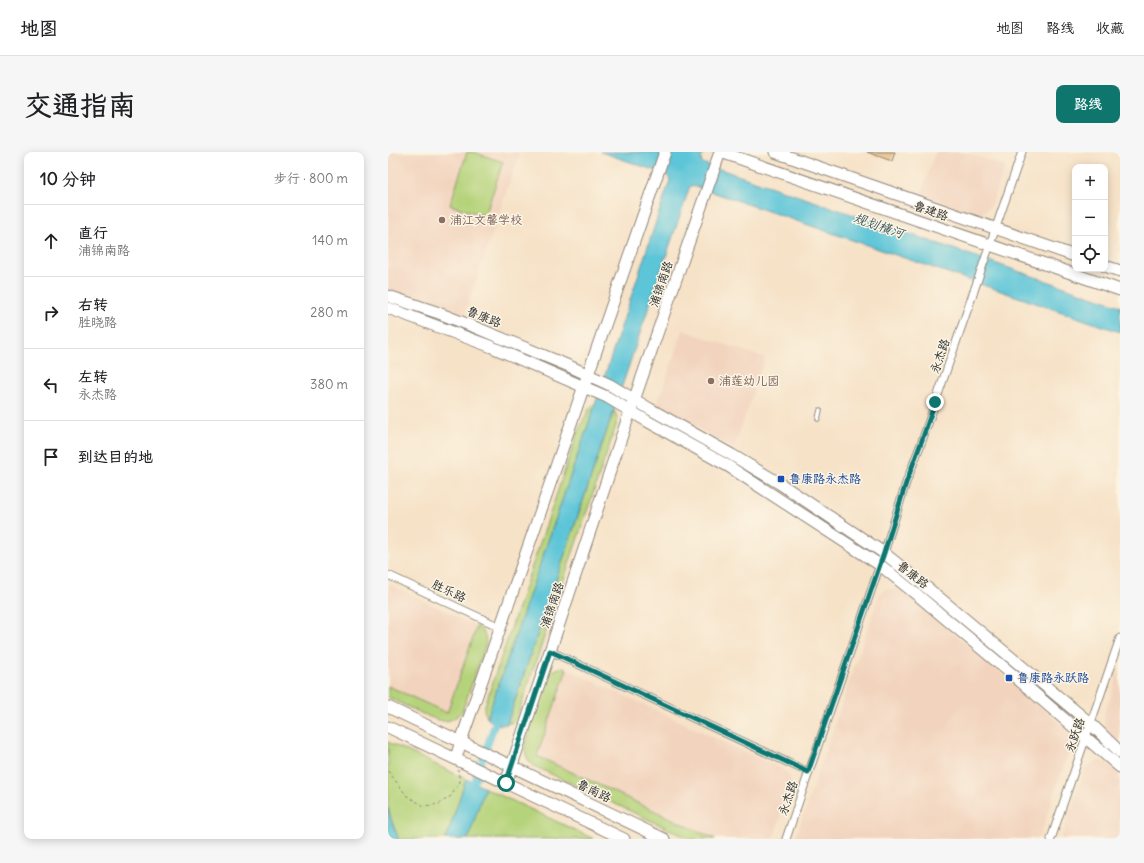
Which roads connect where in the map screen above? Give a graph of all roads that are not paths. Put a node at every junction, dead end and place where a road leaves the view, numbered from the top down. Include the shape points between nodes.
1 (665, 152) edge
2 (720, 152) edge
3 (775, 152) edge
4 (1022, 152) edge
5 (996, 228) junction
6 (990, 245) junction
7 (1072, 255) edge
8 (1108, 267) edge
9 (1120, 271) edge
10 (1120, 290) edge
11 (388, 296) edge
12 (388, 308) edge
13 (588, 375) junction
14 (584, 387) junction
15 (635, 400) junction
16 (820, 410) dead end
17 (631, 412) junction
18 (818, 419) dead end
19 (884, 553) junction
20 (880, 565) junction
21 (388, 575) edge
22 (500, 627) junction
23 (1120, 638) edge
24 (550, 651) junction
25 (388, 707) edge
26 (1090, 724) junction
27 (388, 727) edge
28 (1086, 737) junction
29 (461, 741) junction
30 (1120, 752) edge
31 (456, 758) junction
32 (512, 766) junction
33 (1120, 767) edge
34 (808, 772) junction
35 (506, 783) junction
36 (624, 839) edge
37 (664, 839) edge
38 (786, 839) edge
39 (1051, 839) edge

1 - 13 street
2 - 6 street, 鲁建路
2 - 15 street, 浦锦南路
3 - 5 street, 鲁建路
4 - 5 street, 永杰路
5 - 6 street, 永杰路
5 - 7 street, 鲁建路
6 - 10 street, 鲁建路
6 - 19 street, 永杰路
8 - 9 street
11 - 13 street, 鲁康路 via 464,322
12 - 14 street, 鲁康路 via 485,344
13 - 14 street
13 - 15 street, 鲁康路
14 - 17 street, 鲁康路
14 - 22 street
15 - 17 street, 浦锦南路
15 - 19 street, 鲁康路 via 732,454
16 - 18 lane
17 - 20 street, 鲁康路 via 728,466
17 - 24 street, 浦锦南路
19 - 20 street, 永杰路
19 - 26 street, 鲁康路
20 - 28 street, 鲁康路
20 - 34 street, 永杰路
21 - 22 street, 胜乐路
22 - 29 street
23 - 26 street, 永跃路
24 - 32 street, 浦锦南路
24 - 34 street
25 - 29 street
26 - 28 street, 永跃路
26 - 30 street, 鲁康路
27 - 31 street
28 - 33 street, 鲁康路
28 - 39 street, 永跃路
29 - 31 street
29 - 32 street, 鲁南路
31 - 35 street
32 - 35 street, 浦锦南路
32 - 37 street, 鲁南路
34 - 38 street, 永杰路
35 - 36 street

